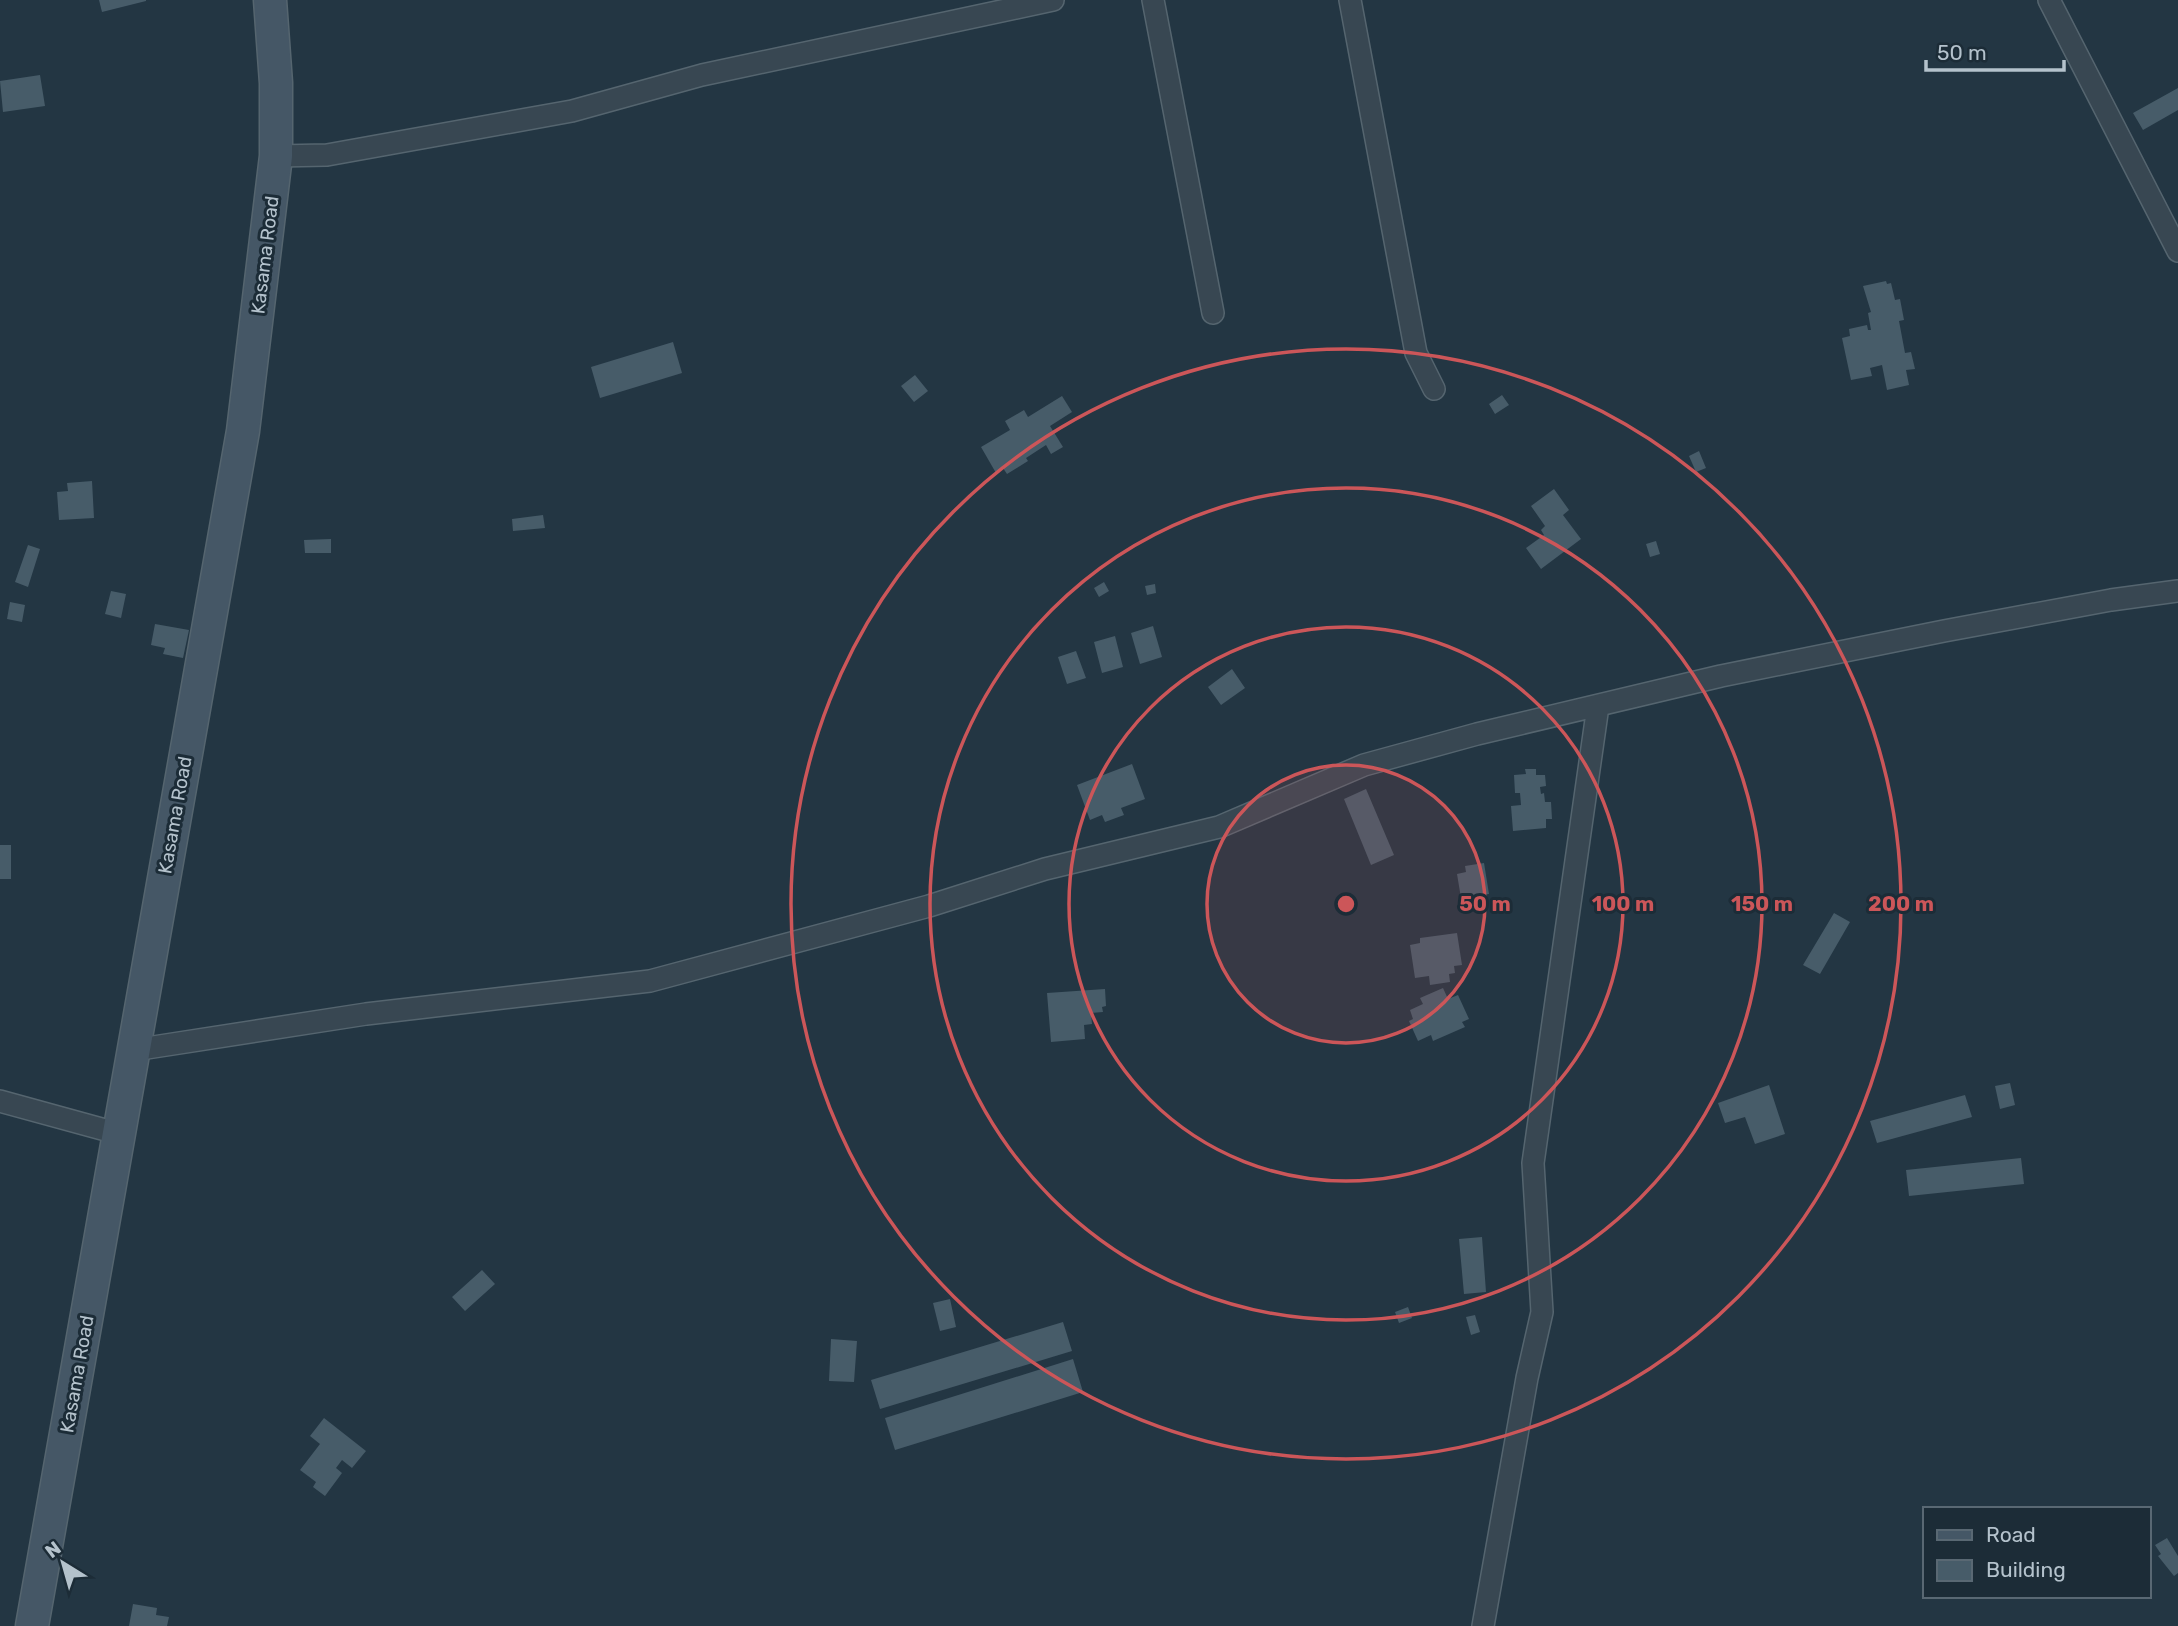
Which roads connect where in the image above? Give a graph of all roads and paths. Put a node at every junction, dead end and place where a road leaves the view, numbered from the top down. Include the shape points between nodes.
1 (270, 0) edge
2 (1053, 0) edge
3 (1153, 0) edge
4 (1350, 0) edge
5 (2049, 0) edge
6 (276, 156) junction
7 (2178, 251) edge
8 (1213, 313) dead end
9 (1434, 389) dead end
10 (2178, 591) edge
11 (1598, 706) junction
12 (134, 1050) junction
13 (0, 1101) edge
14 (120, 1134) junction
15 (33, 1626) edge
16 (1483, 1626) edge

1 - 6 street, Kasama Road
2 - 6 street via 702,75 572,111 327,155
3 - 8 street
4 - 9 street via 1416,353
5 - 7 street
6 - 12 street, Kasama Road via 243,431
10 - 11 street via 1944,631
11 - 12 street via 1364,765 1219,827 1045,869 929,906 650,981 366,1014
11 - 16 street via 1533,1163 1542,1312
12 - 14 street, Kasama Road
13 - 14 street
14 - 15 street, Kasama Road

